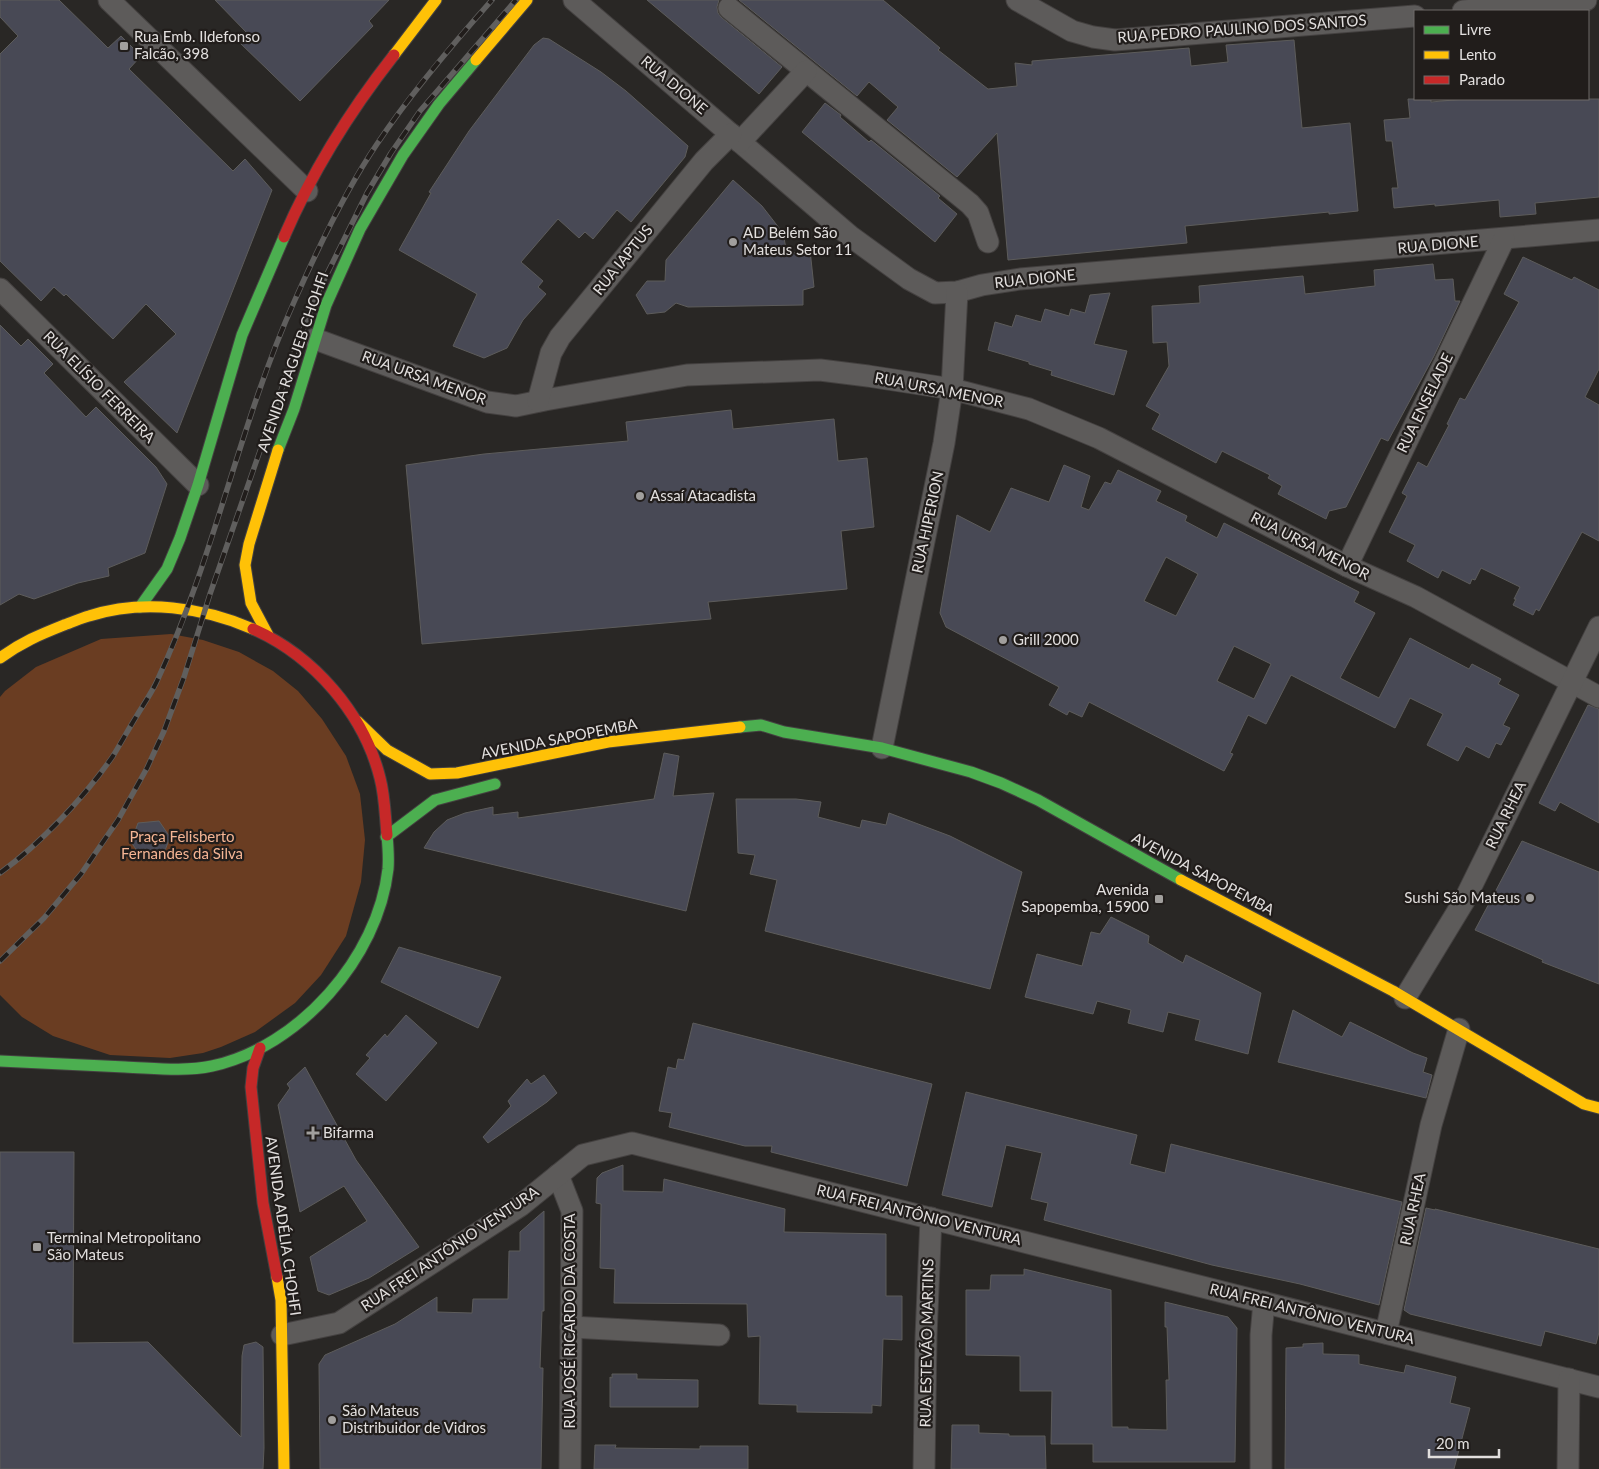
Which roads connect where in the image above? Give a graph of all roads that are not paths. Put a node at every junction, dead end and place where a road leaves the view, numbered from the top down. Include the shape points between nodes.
1 (110, 0) edge
2 (436, 0) edge
3 (526, 0) edge
4 (574, 0) edge
5 (1017, 0) edge
6 (1586, 0) edge
7 (729, 8) dead end
8 (1473, 10) edge
9 (1414, 16) edge
10 (806, 71) junction
11 (736, 138) junction
12 (308, 191) junction
13 (1599, 230) edge
14 (1504, 240) junction
15 (988, 242) dead end
16 (0, 289) edge
17 (957, 292) junction
18 (315, 339) junction
19 (952, 389) junction
20 (538, 401) junction
21 (198, 485) junction
22 (1347, 566) junction
23 (140, 607) junction
24 (1599, 627) edge
25 (268, 636) junction
26 (7, 642) dead end
27 (21, 643) junction
28 (0, 658) edge
29 (1571, 683) junction
30 (1599, 697) edge
31 (356, 720) junction
32 (784, 732) junction
33 (770, 740) dead end
34 (882, 748) junction
35 (507, 782) dead end
36 (386, 837) junction
37 (1405, 998) junction
38 (1459, 1029) junction
39 (260, 1048) junction
40 (0, 1061) edge
41 (1584, 1104) junction
42 (1599, 1108) edge
43 (1599, 1122) edge
44 (558, 1175) junction
45 (931, 1218) junction
46 (1264, 1302) junction
47 (571, 1326) junction
48 (1386, 1333) junction
49 (719, 1335) dead end
50 (282, 1336) junction
51 (1569, 1380) junction
52 (1599, 1387) edge
53 (284, 1469) edge
54 (570, 1469) edge
55 (924, 1469) edge
56 (1261, 1469) edge
57 (1568, 1469) edge

1 - 12 street
2 - 12 main road via 365,92 331,146
3 - 18 main road, AVENIDA RAGUEB CHOHFI via 439,104 403,155 360,229 326,305
4 - 11 street, RUA DIONE
5 - 9 street, RUA PEDRO PAULINO DOS SANTOS via 1072,30 1116,40
6 - 8 street
7 - 10 street
10 - 11 street, RUA IAPTUS
10 - 15 street via 970,204 978,213
11 - 17 street, RUA DIONE via 850,236 909,279 935,293
11 - 20 street, RUA IAPTUS via 704,161 560,337 551,353
12 - 21 main road via 294,214 242,336
13 - 14 street, RUA DIONE
14 - 17 street, RUA DIONE via 1020,279
14 - 22 street, RUA ENSELADE
16 - 21 street, RUA ELÍSIO FERREIRA
17 - 19 street, RUA HIPERION
18 - 20 street, RUA URSA MENOR via 487,402 516,406
18 - 25 main road, AVENIDA RAGUEB CHOHFI via 249,544 247,584
19 - 20 street, RUA URSA MENOR via 820,370 736,372 687,375
19 - 22 street, RUA URSA MENOR via 1029,409 1098,438
19 - 34 street, RUA HIPERION
21 - 23 main road via 167,569
22 - 29 street, RUA URSA MENOR via 1416,597
23 - 25 main road via 174,607 206,612
23 - 27 main road via 95,614
24 - 29 street, RUA RHEA
25 - 31 main road via 302,659 332,687
26 - 27 main road
27 - 28 main road
29 - 30 street, RUA URSA MENOR
29 - 37 street, RUA RHEA via 1464,901
31 - 32 main road, AVENIDA SAPOPEMBA via 387,750 430,774 457,773 608,742 760,725
31 - 36 main road via 368,743 384,791
32 - 33 main road
32 - 34 main road, AVENIDA SAPOPEMBA
34 - 37 main road, AVENIDA SAPOPEMBA via 971,772 1038,800
35 - 36 main road via 435,800
36 - 39 main road via 388,869 381,899 368,936 348,970 310,1013
37 - 38 main road, AVENIDA SAPOPEMBA
38 - 41 main road, AVENIDA SAPOPEMBA
38 - 48 street, RUA RHEA via 1431,1125
39 - 40 main road via 211,1066 170,1069
39 - 50 main road, AVENIDA ADÉLIA CHOHFI via 251,1094 263,1203 281,1300
41 - 42 main road, AVENIDA SAPOPEMBA
41 - 43 main road, AVENIDA SAPOPEMBA
44 - 45 street, RUA FREI ANTÔNIO VENTURA via 583,1154 632,1143
44 - 47 street, RUA JOSÉ RICARDO DA COSTA via 572,1211
44 - 50 street, RUA FREI ANTÔNIO VENTURA via 520,1206 339,1323
45 - 46 street, RUA FREI ANTÔNIO VENTURA
45 - 55 street, RUA ESTEVÃO MARTINS
46 - 48 street, RUA FREI ANTÔNIO VENTURA
46 - 56 street
47 - 49 street
47 - 54 street, RUA JOSÉ RICARDO DA COSTA
48 - 51 street, RUA FREI ANTÔNIO VENTURA
50 - 53 main road, AVENIDA ADÉLIA CHOHFI
51 - 52 street, RUA FREI ANTÔNIO VENTURA
51 - 57 street

